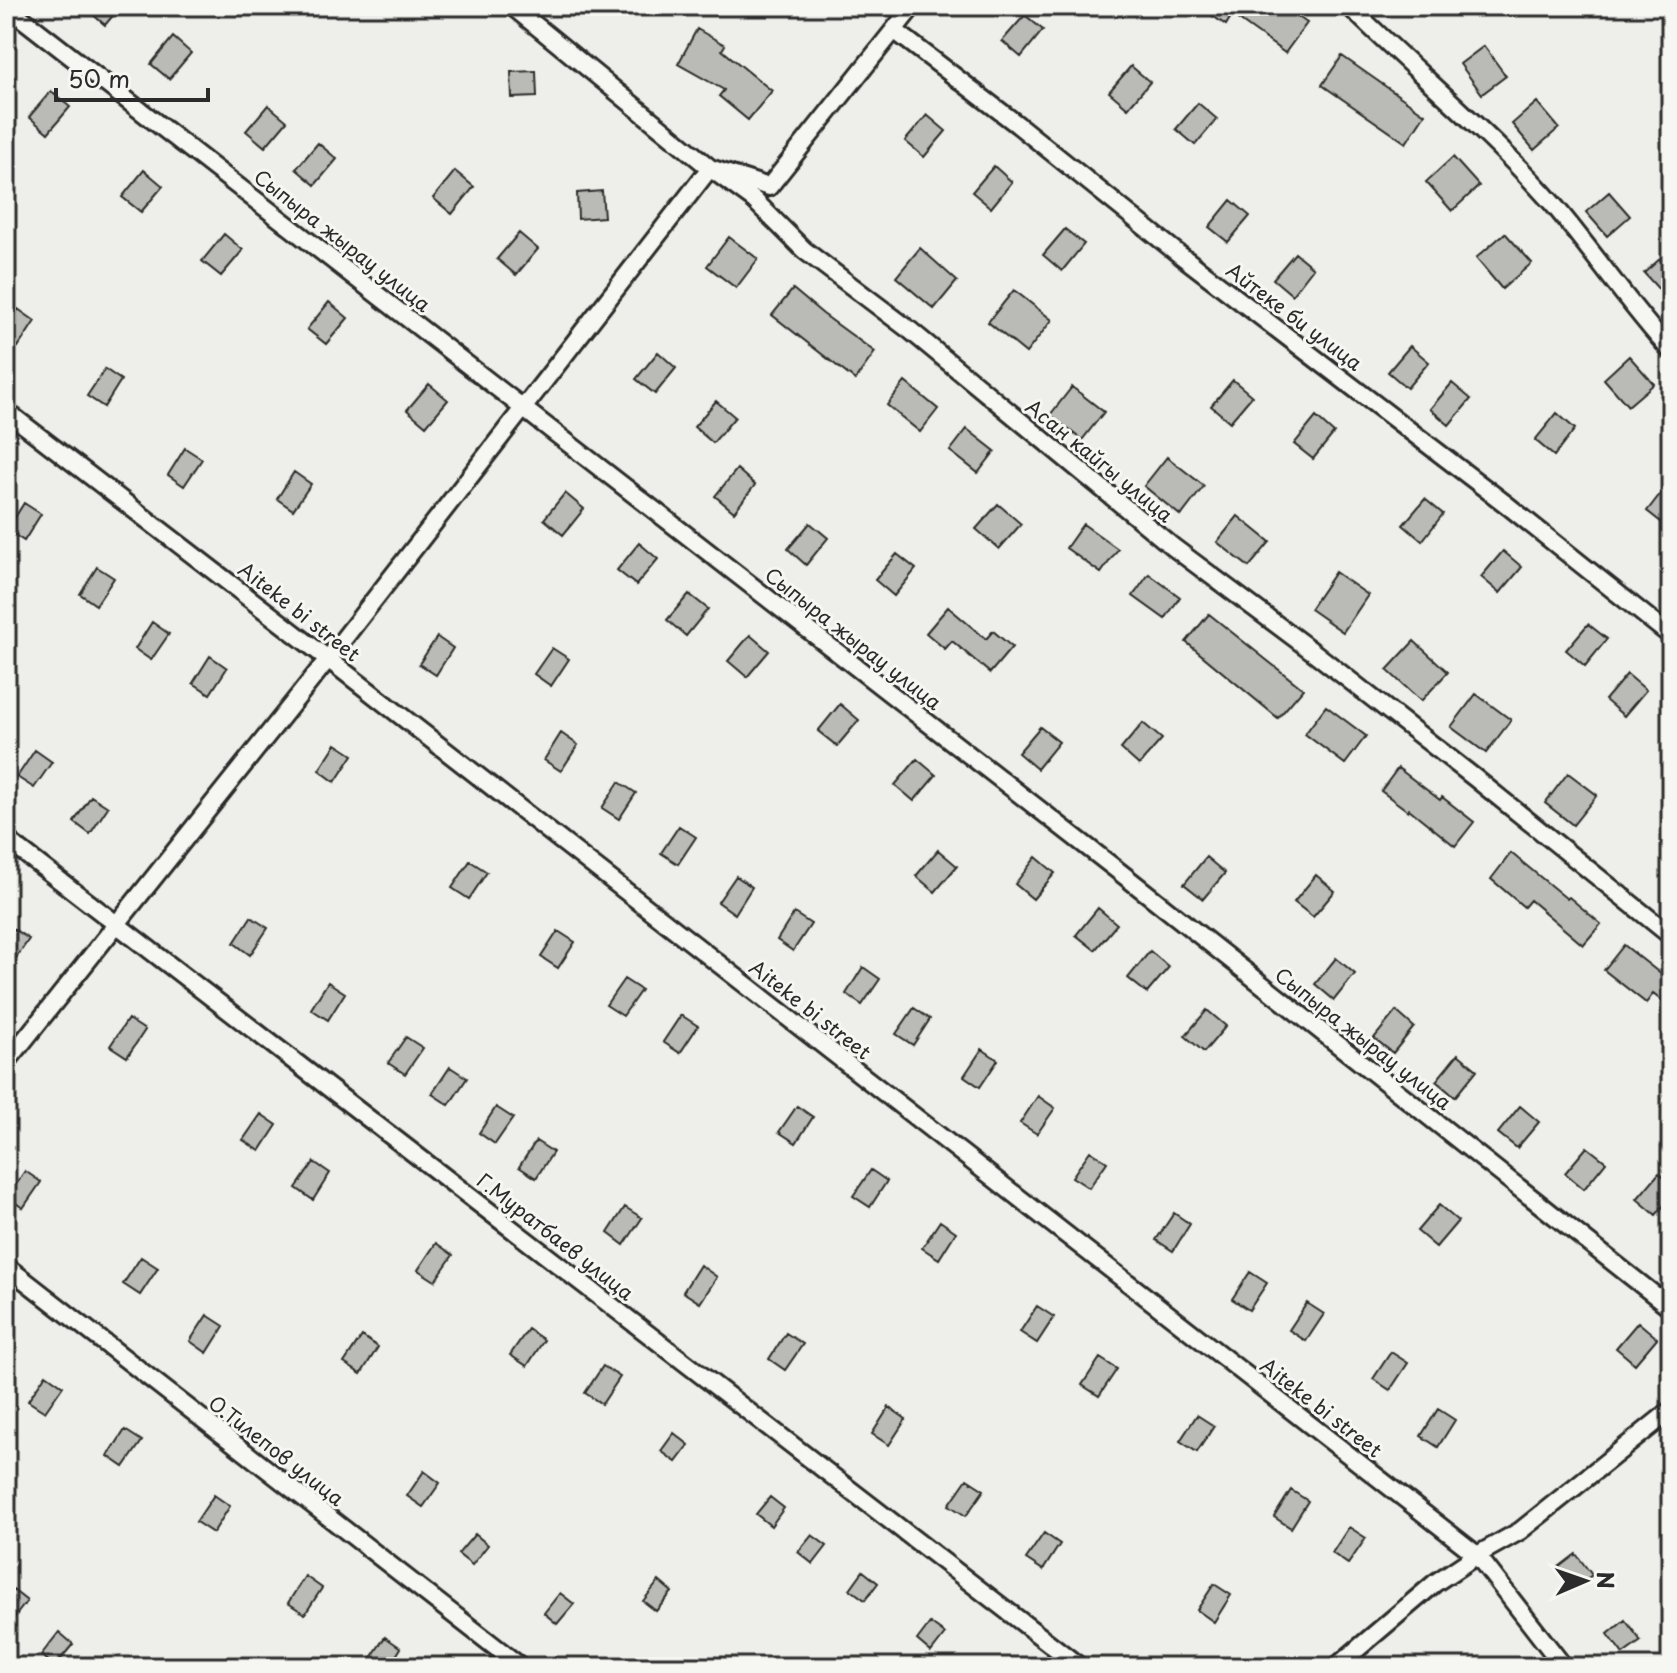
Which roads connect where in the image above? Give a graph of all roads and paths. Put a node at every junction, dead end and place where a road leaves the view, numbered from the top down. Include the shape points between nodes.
1 (6, 6) edge
2 (512, 6) edge
3 (913, 6) edge
4 (1349, 6) edge
5 (894, 30) junction
6 (710, 168) junction
7 (1671, 351) edge
8 (524, 407) junction
9 (6, 411) edge
10 (1671, 636) edge
11 (328, 659) junction
12 (6, 839) edge
13 (116, 924) junction
14 (1671, 936) edge
15 (6, 1063) edge
16 (6, 1266) edge
17 (1671, 1308) edge
18 (1671, 1410) edge
19 (1477, 1555) junction
20 (521, 1667) edge
21 (1080, 1667) edge
22 (1336, 1667) edge
23 (1564, 1667) edge

1 - 8 street, Сыпыра жырау улица
2 - 6 street, Асан кайгы улица
3 - 5 street
4 - 7 street via 1489,136
5 - 6 street via 769,187
5 - 10 street, Айтеке би улица
6 - 8 street
6 - 14 street, Асан кайгы улица via 1173,547 1439,749
8 - 11 street
8 - 17 street, Сыпыра жырау улица
9 - 11 street, Aiteke bi street
11 - 13 street
11 - 19 street, Aiteke bi street
12 - 13 street, Г.Муратбаев улица
13 - 15 street
13 - 21 street, Г.Муратбаев улица
16 - 20 street, О.Тилепов улица
18 - 19 street via 1520,1531
19 - 22 street via 1435,1583
19 - 23 street, Aiteke bi street

